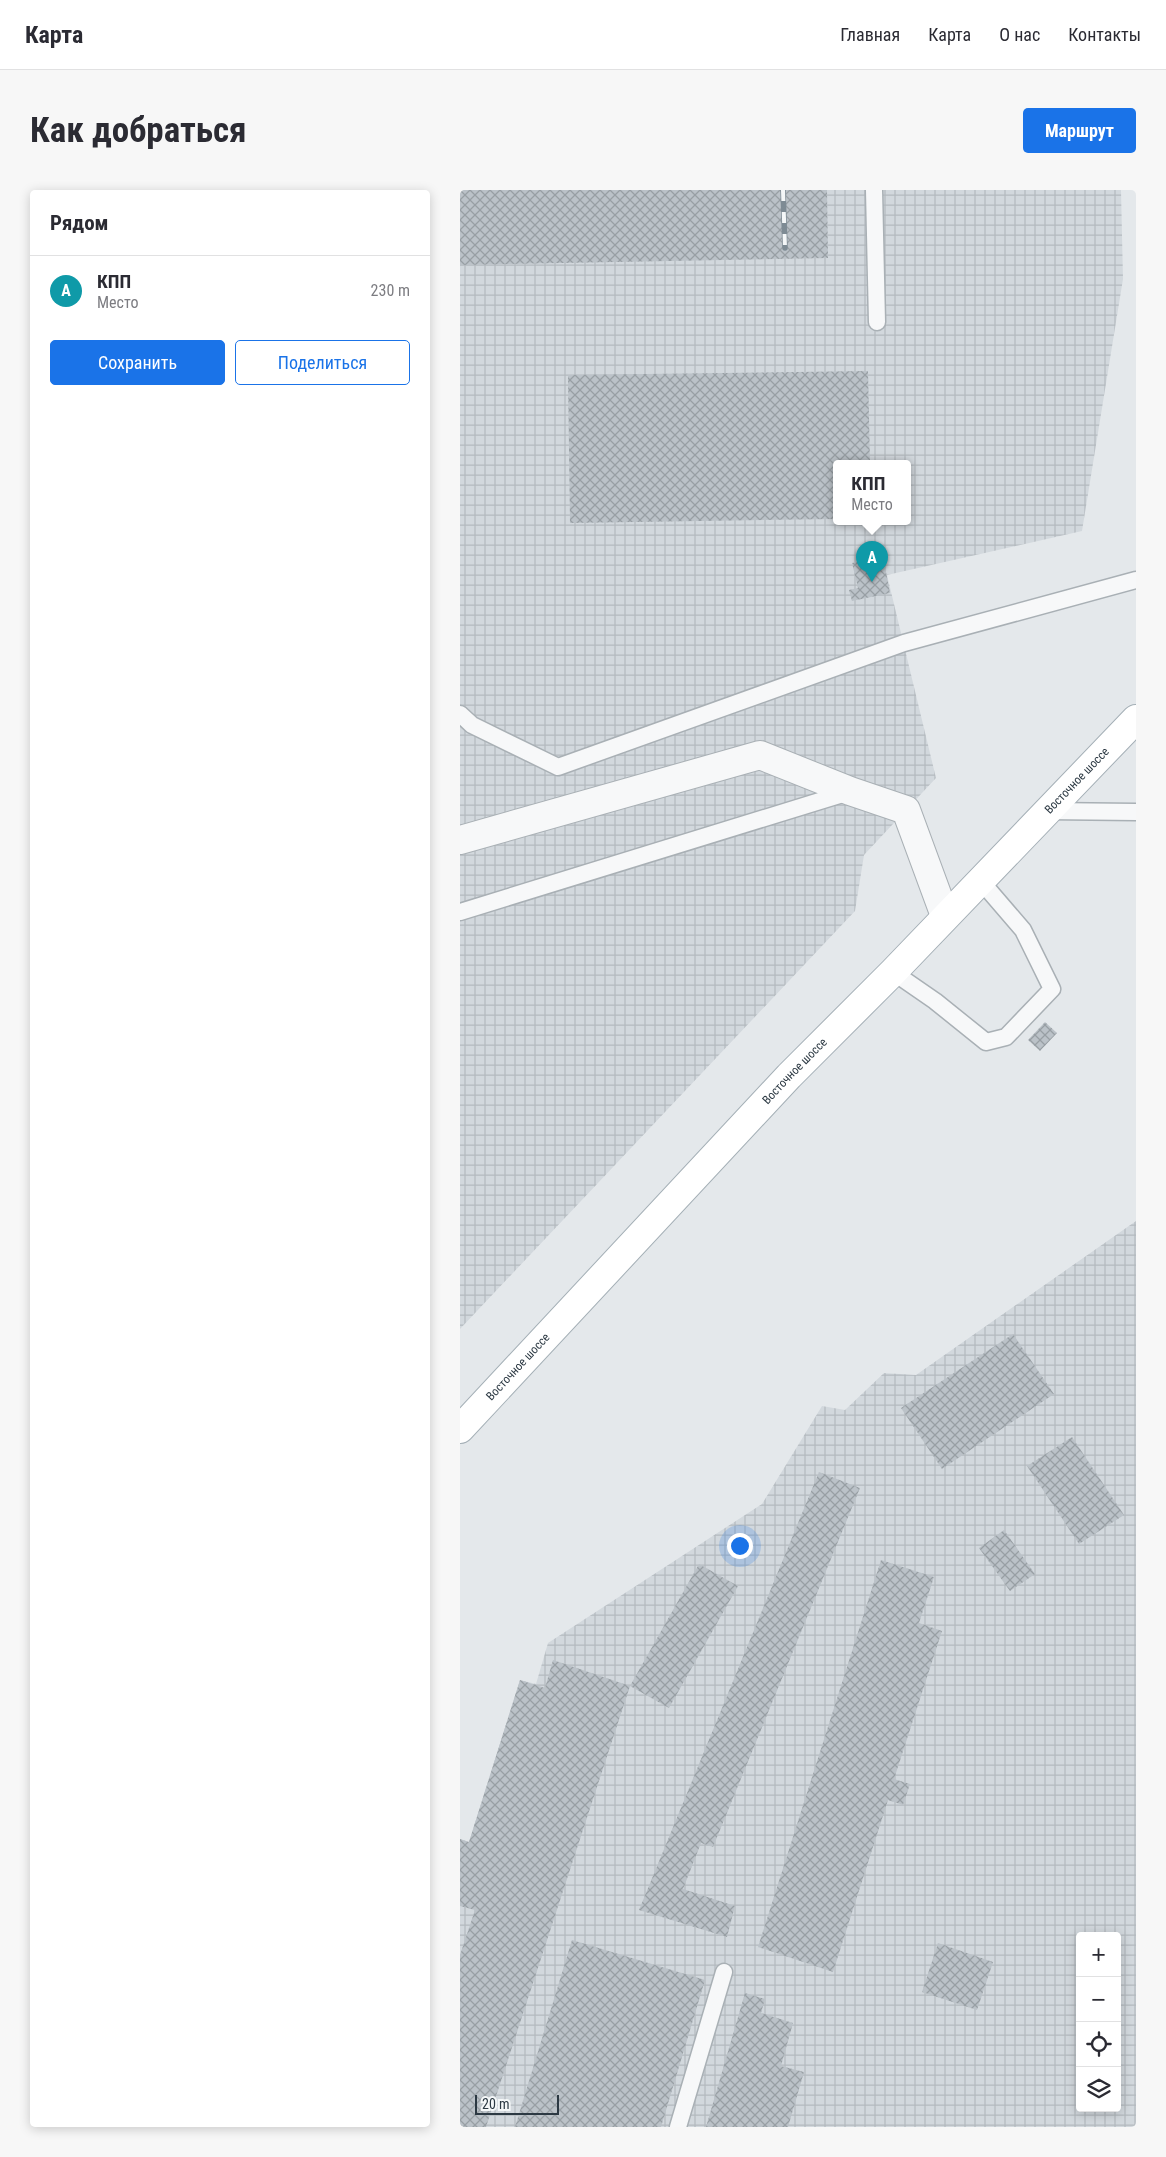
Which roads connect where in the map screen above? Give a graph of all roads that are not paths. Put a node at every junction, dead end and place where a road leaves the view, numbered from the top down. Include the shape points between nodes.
1 (874, 190) edge
2 (877, 322) dead end
3 (1136, 580) edge
4 (460, 714) edge
5 (1136, 719) edge
6 (850, 791) junction
7 (1046, 811) junction
8 (1136, 812) edge
9 (460, 840) edge
10 (980, 880) junction
11 (460, 912) edge
12 (946, 916) junction
13 (893, 972) junction
14 (460, 1429) edge
15 (724, 1972) dead end
16 (678, 2127) edge

1 - 2 lane
3 - 4 lane via 904,643 558,768 472,726
5 - 7 main road, Восточное шоссе
6 - 9 street via 760,755
6 - 11 lane
6 - 12 street via 906,810
7 - 8 lane
7 - 10 main road, Восточное шоссе
10 - 12 main road, Восточное шоссе
10 - 13 lane via 1023,930 1052,989 1006,1036 986,1042
12 - 13 main road, Восточное шоссе
13 - 14 main road, Восточное шоссе via 789,1076
15 - 16 lane

